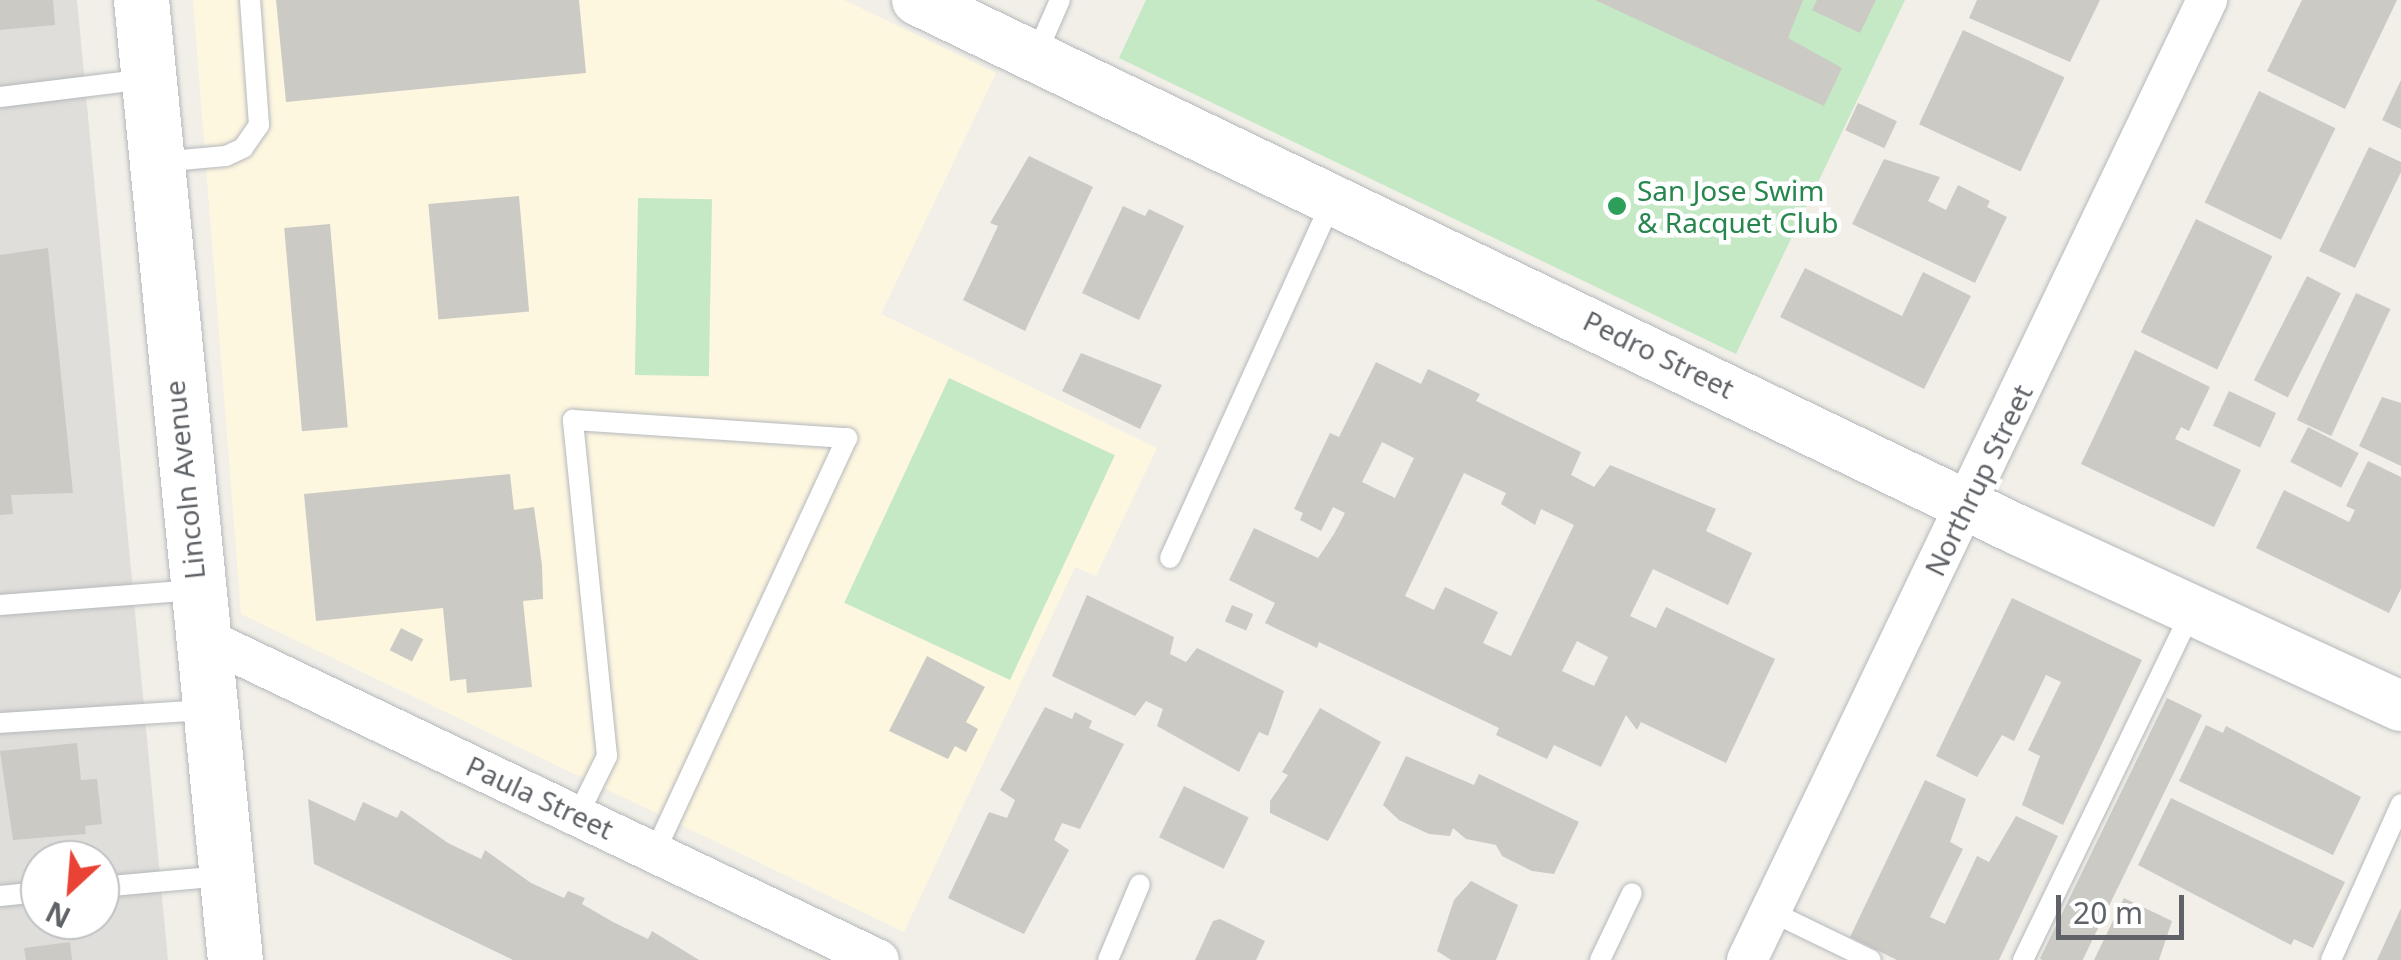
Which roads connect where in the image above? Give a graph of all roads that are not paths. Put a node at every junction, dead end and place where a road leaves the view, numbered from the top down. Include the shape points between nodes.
1 (141, 0) edge
2 (250, 0) edge
3 (917, 0) edge
4 (1060, 0) edge
5 (2207, 0) edge
6 (1035, 56) junction
7 (146, 79) junction
8 (0, 97) edge
9 (152, 162) junction
10 (1334, 197) junction
11 (1966, 505) junction
12 (1170, 558) dead end
13 (0, 606) edge
14 (2191, 612) junction
15 (198, 613) junction
16 (2401, 706) edge
17 (208, 710) junction
18 (0, 723) edge
19 (2401, 804) edge
20 (578, 815) junction
21 (655, 852) junction
22 (225, 876) junction
23 (1140, 884) dead end
24 (120, 885) edge
25 (1632, 893) dead end
26 (1770, 911) junction
27 (869, 958) edge
28 (235, 960) edge
29 (1108, 960) edge
30 (1600, 960) edge
31 (1747, 960) edge
32 (1870, 960) edge
33 (2023, 960) edge
34 (2330, 960) edge

1 - 7 main road, Lincoln Avenue
2 - 9 lane via 259,125 243,148 226,156
3 - 6 street, Pedro Street
4 - 6 lane
5 - 11 street, Northrup Street
6 - 10 street, Pedro Street
7 - 8 lane
7 - 9 main road, Lincoln Avenue
9 - 15 main road, Lincoln Avenue
10 - 11 street, Pedro Street
10 - 12 lane
11 - 14 street, Pedro Street
11 - 26 street, Northrup Street
13 - 15 lane
14 - 16 street, Pedro Street
14 - 33 lane
15 - 17 main road, Lincoln Avenue
15 - 20 street, Paula Street
17 - 18 lane
17 - 22 main road, Lincoln Avenue
19 - 34 lane
20 - 21 street, Paula Street
20 - 21 lane via 608,756 573,420 847,438
21 - 27 street, Paula Street
22 - 24 lane
22 - 28 main road, Lincoln Avenue
23 - 29 lane
25 - 30 lane
26 - 31 street, Northrup Street
26 - 32 lane

